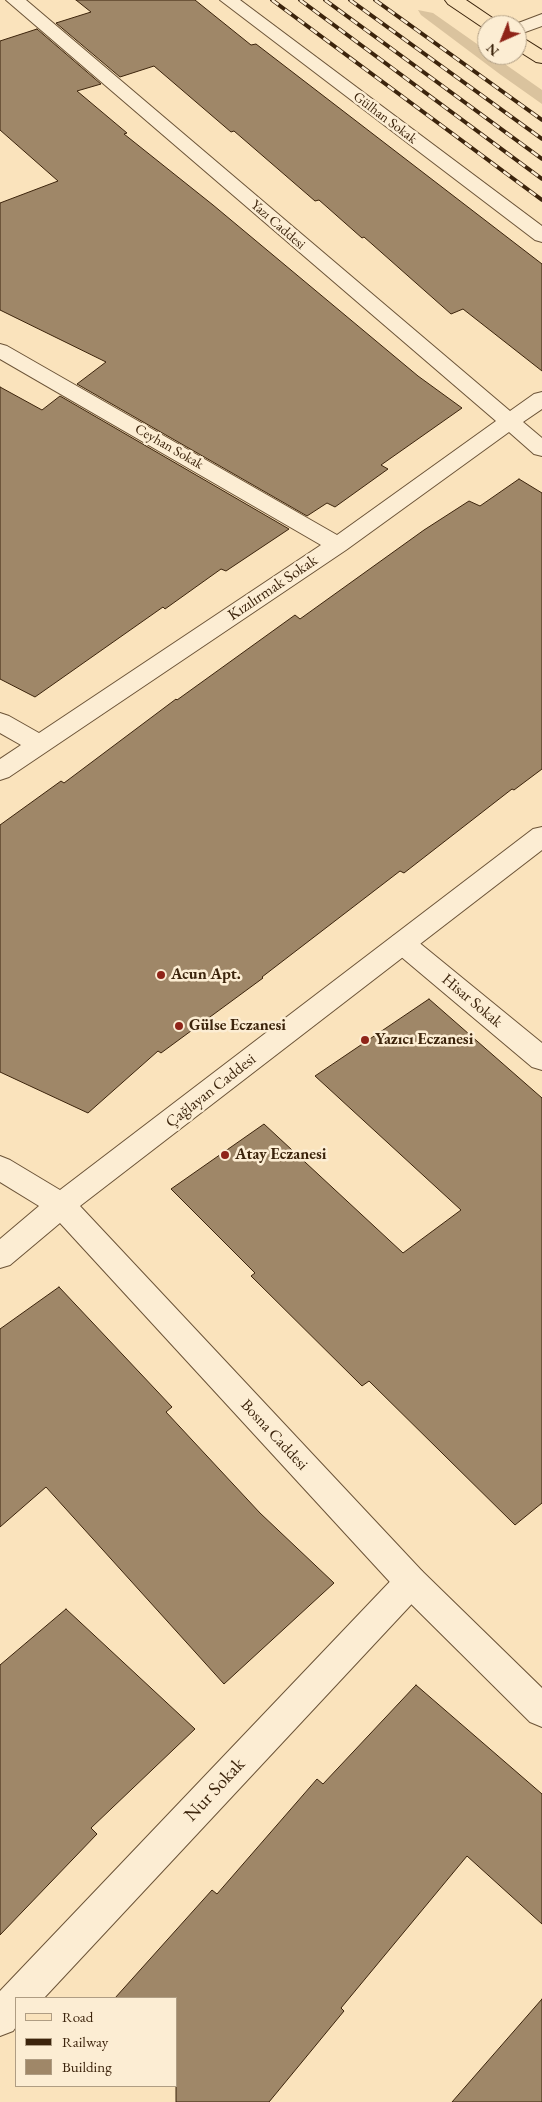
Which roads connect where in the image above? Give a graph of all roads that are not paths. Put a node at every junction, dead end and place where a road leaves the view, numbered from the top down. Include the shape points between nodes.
1 (15, 0) edge
2 (229, 0) edge
3 (454, 0) edge
4 (477, 16) edge
5 (542, 18) edge
6 (527, 25) edge
7 (527, 48) edge
8 (542, 58) edge
9 (542, 236) edge
10 (0, 350) edge
11 (542, 399) edge
12 (508, 422) junction
13 (542, 449) edge
14 (338, 545) junction
15 (0, 722) edge
16 (39, 744) junction
17 (0, 771) edge
18 (542, 836) edge
19 (402, 943) junction
20 (542, 1059) edge
21 (0, 1168) edge
22 (61, 1205) junction
23 (0, 1256) edge
24 (411, 1582) junction
25 (542, 1711) edge
26 (20, 1997) edge
27 (15, 2002) edge
28 (0, 2018) edge

1 - 12 street, Yazı Caddesi
2 - 9 street, Gülhan Sokak
3 - 4 main road
5 - 6 street
7 - 8 main road
10 - 14 street, Ceyhan Sokak
11 - 12 street, Kızılırmak Sokak
12 - 13 street, Yazı Caddesi
12 - 14 street, Kızılırmak Sokak
14 - 16 street, Kızılırmak Sokak
15 - 16 street
16 - 17 street, Kızılırmak Sokak
18 - 19 street, Çağlayan Caddesi
19 - 20 street, Hisar Sokak
19 - 22 street, Çağlayan Caddesi
21 - 22 street, Bosna Caddesi
22 - 23 street, Çağlayan Caddesi
22 - 24 street, Bosna Caddesi
24 - 25 street, Bosna Caddesi
24 - 26 street, Nur Sokak
27 - 28 street

